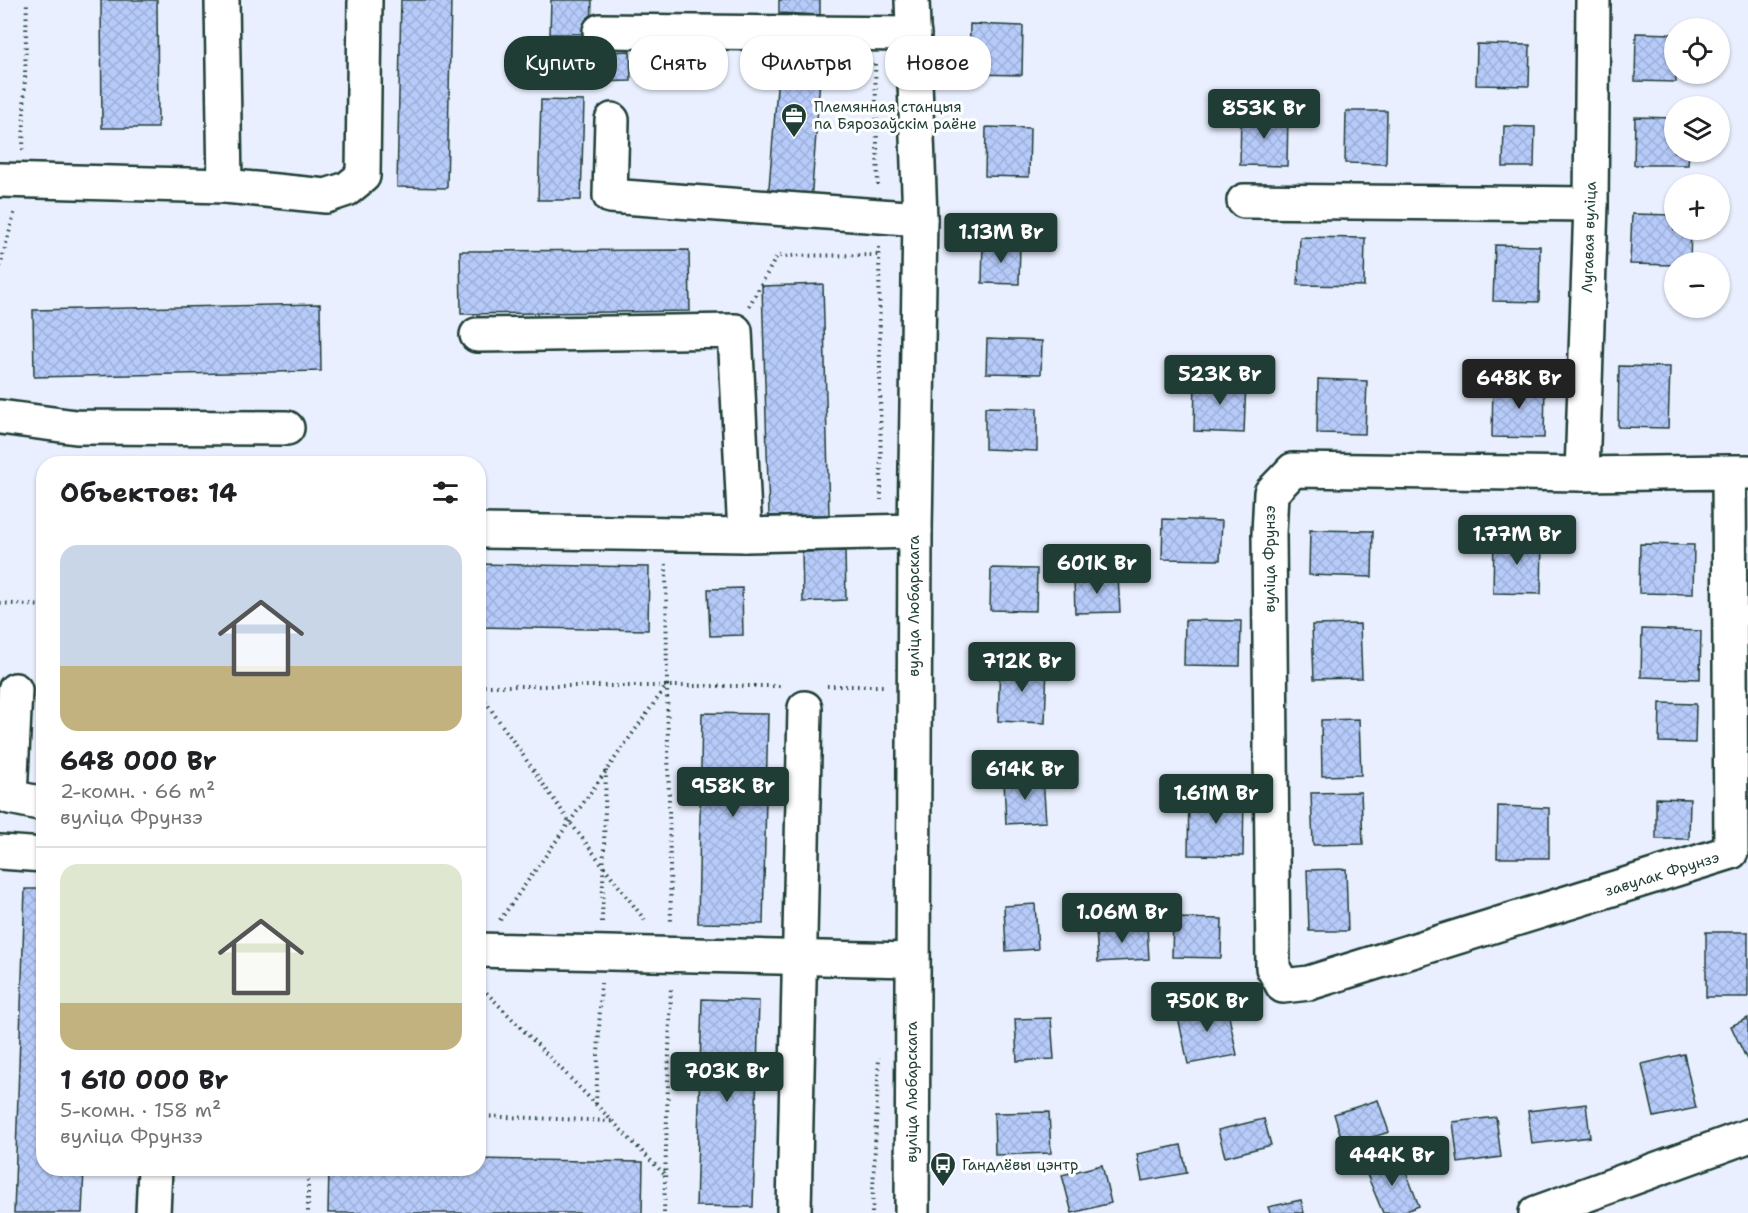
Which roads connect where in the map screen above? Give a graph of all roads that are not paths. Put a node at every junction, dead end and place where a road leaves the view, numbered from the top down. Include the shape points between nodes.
1 (222, 0) edge
2 (365, 0) edge
3 (912, 0) edge
4 (1593, 0) edge
5 (600, 31) dead end
6 (914, 34) junction
7 (612, 120) dead end
8 (11, 181) edge
9 (225, 186) junction
10 (1244, 201) dead end
11 (1591, 204) junction
12 (920, 219) junction
13 (477, 335) dead end
14 (0, 417) edge
15 (287, 428) dead end
16 (1738, 472) edge
17 (1582, 474) junction
18 (486, 531) edge
19 (915, 531) junction
20 (745, 535) junction
21 (15, 690) dead end
22 (806, 694) road end
23 (5, 794) edge
24 (36, 802) edge
25 (0, 852) edge
26 (36, 854) edge
27 (486, 939) edge
28 (800, 957) junction
29 (912, 960) junction
30 (1273, 968) joint
31 (1748, 1136) edge
32 (155, 1176) edge
33 (794, 1210) dead end
34 (153, 1213) edge
35 (912, 1213) edge
36 (1536, 1213) edge

1 - 9 street
2 - 9 street via 363,176 347,189 326,196
3 - 6 street, вуліца Любарскага
4 - 11 street, Лугавая вуліца
5 - 6 street
6 - 12 street, вуліца Любарскага
7 - 12 street via 610,196
8 - 9 street
10 - 11 street
11 - 17 street, Лугавая вуліца
12 - 19 street, вуліца Любарскага
13 - 20 street via 735,331
14 - 15 street via 76,427
16 - 17 street, вуліца Фрунзэ
16 - 30 street, завулак Фрунзэ via 1731,852 1309,983 1283,986
17 - 30 street, вуліца Фрунзэ via 1293,470 1271,493
18 - 20 street
19 - 20 street
19 - 29 street, вуліца Любарскага
21 - 23 street
22 - 28 street
23 - 24 street
25 - 26 street
27 - 28 street via 671,954
28 - 29 street
28 - 33 street
29 - 35 street, вуліца Любарскага
31 - 36 street
32 - 34 street

